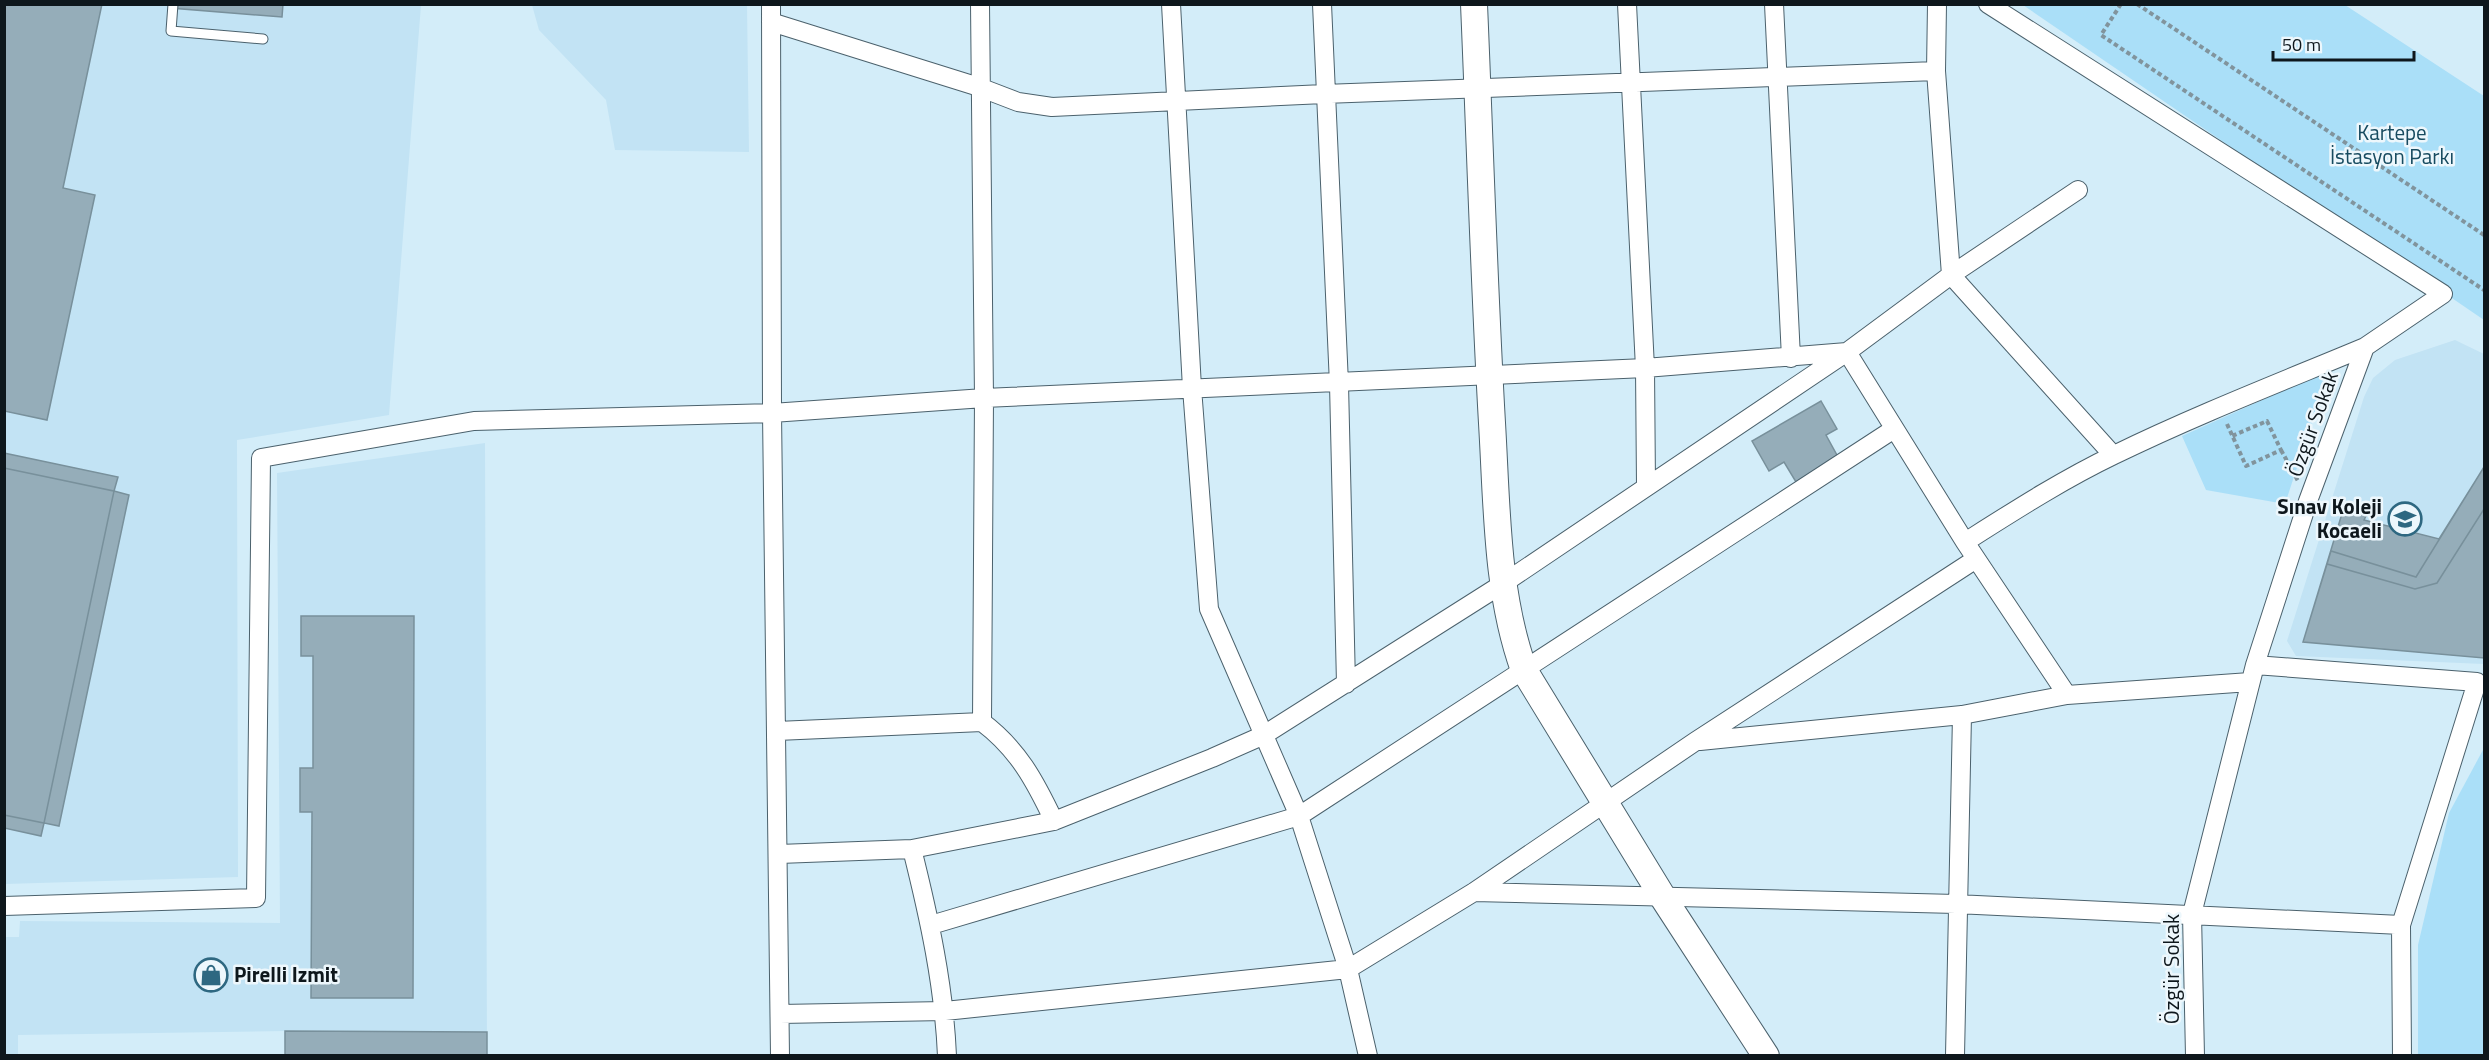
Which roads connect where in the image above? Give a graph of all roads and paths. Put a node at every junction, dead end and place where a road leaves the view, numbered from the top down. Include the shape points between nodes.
1 (173, 4) edge
2 (980, 4) edge
3 (1171, 4) edge
4 (1322, 4) edge
5 (1474, 4) edge
6 (1627, 4) edge
7 (1774, 4) edge
8 (1937, 4) edge
9 (1988, 4) edge
10 (2121, 4) edge
11 (2136, 4) edge
12 (771, 13) edge
13 (263, 39) dead end
14 (1936, 71) junction
15 (1779, 75) junction
16 (1630, 83) junction
17 (979, 87) junction
18 (1478, 88) junction
19 (1324, 94) junction
20 (1174, 102) junction
21 (2078, 190) dead end
22 (2484, 235) edge
23 (1951, 275) junction
24 (2484, 290) edge
25 (2365, 347) junction
26 (1846, 352) junction
27 (1791, 358) junction
28 (1645, 368) junction
29 (1489, 374) junction
30 (1339, 384) junction
31 (1192, 388) junction
32 (984, 398) junction
33 (772, 413) junction
34 (1894, 429) junction
35 (2281, 450) junction
36 (2113, 455) junction
37 (1646, 486) junction
38 (2308, 501) junction
39 (1965, 542) junction
40 (1976, 559) junction
41 (1504, 583) junction
42 (1524, 670) junction
43 (2252, 673) junction
44 (1346, 684) junction
45 (2067, 695) junction
46 (1962, 715) junction
47 (982, 722) junction
48 (777, 731) junction
49 (1264, 735) junction
50 (1696, 741) junction
51 (1604, 803) junction
52 (1299, 816) junction
53 (1054, 821) junction
54 (912, 849) junction
55 (779, 854) junction
56 (1474, 892) junction
57 (1664, 899) junction
58 (1956, 904) junction
59 (4, 906) edge
60 (2192, 914) junction
61 (931, 925) junction
62 (2401, 925) junction
63 (1348, 969) junction
64 (945, 1011) junction
65 (780, 1014) junction
66 (780, 1056) edge
67 (946, 1056) edge
68 (1368, 1056) edge
69 (1766, 1056) edge
70 (1956, 1056) edge
71 (2195, 1056) edge
72 (2403, 1056) edge

1 - 13 lane via 171,31
2 - 17 street
3 - 20 street
4 - 19 street
5 - 18 street
6 - 16 street
7 - 15 street
8 - 14 street
9 - 25 street via 2443,294
10 - 24 path via 2101,35
11 - 22 path
12 - 17 street
12 - 33 street
14 - 15 street
14 - 23 street
15 - 16 street
15 - 27 street
16 - 18 street
16 - 28 street
17 - 20 street via 1018,102 1052,107
17 - 32 street
18 - 19 street
18 - 29 street
19 - 20 street
19 - 30 street
20 - 31 street
21 - 23 street
23 - 26 street
23 - 36 street
25 - 36 street, Özgür Sokak
25 - 38 street, Özgür Sokak
26 - 27 street
26 - 34 street
26 - 37 street
27 - 28 street
28 - 29 street
28 - 37 street
29 - 30 street
29 - 41 street
30 - 31 street
30 - 44 street
31 - 32 street
31 - 49 street via 1209,609
32 - 33 street
32 - 47 street
33 - 48 street
33 - 59 street via 474,421 261,458 256,898
34 - 39 street
34 - 42 street
35 - 35 path via 2267,421 2232,436 2246,466
35 - 38 path
36 - 39 street, Özgür Sokak via 2049,489
37 - 41 street
38 - 43 street, Özgür Sokak
39 - 40 street
40 - 45 street
40 - 50 street
41 - 42 street via 1510,628
41 - 44 street
42 - 51 street
42 - 52 street
43 - 45 street
43 - 60 street, Özgür Sokak
43 - 62 street via 2477,682
44 - 49 street
45 - 46 street
46 - 50 street
46 - 58 street
47 - 48 street
47 - 53 street via 1010,745 1023,762
48 - 55 street
49 - 52 street
49 - 53 street
50 - 51 street
51 - 56 street
51 - 57 street
52 - 61 street
52 - 63 street
53 - 54 street
54 - 55 street
54 - 61 street
55 - 65 street
56 - 57 street
56 - 63 street
57 - 58 street
57 - 69 street
58 - 60 street
58 - 70 street
60 - 62 street
60 - 71 street, Özgür Sokak
61 - 64 street
62 - 72 street
63 - 64 street
63 - 68 street
64 - 65 street
64 - 67 street
65 - 66 street

